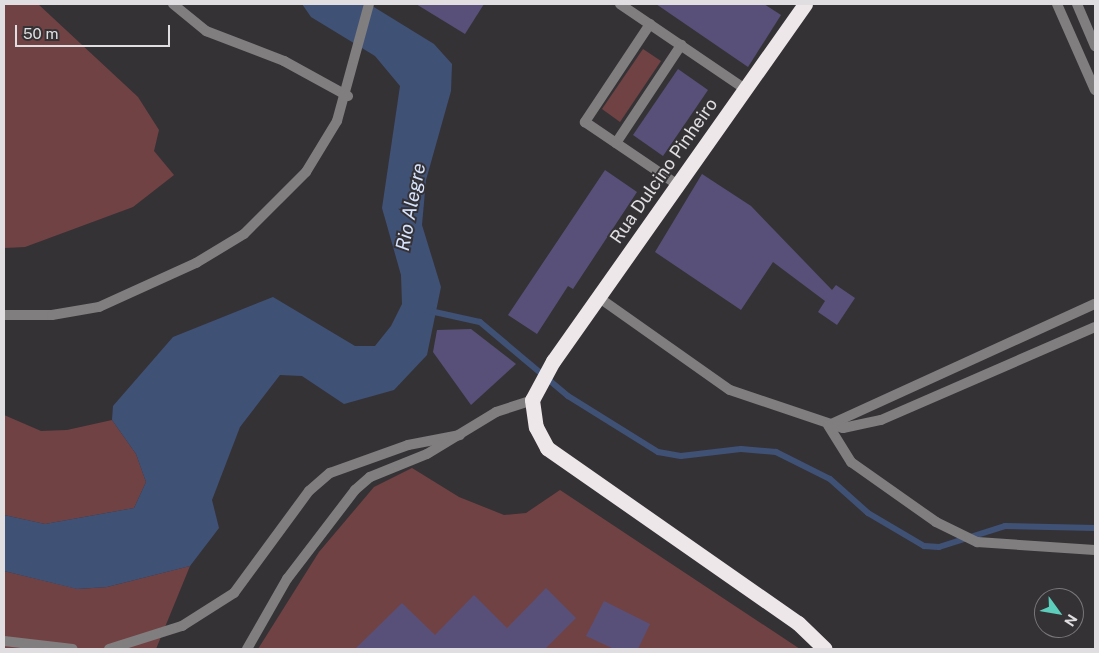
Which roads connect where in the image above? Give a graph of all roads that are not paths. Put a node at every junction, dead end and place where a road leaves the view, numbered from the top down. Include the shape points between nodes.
1 (173, 4) edge
2 (368, 4) edge
3 (620, 4) edge
4 (805, 4) edge
5 (1056, 4) edge
6 (1077, 4) edge
7 (650, 24) junction
8 (681, 46) junction
9 (1095, 46) edge
10 (745, 89) junction
11 (1095, 90) edge
12 (348, 96) junction
13 (616, 143) junction
14 (678, 185) junction
15 (598, 297) junction
16 (1095, 304) edge
17 (4, 315) edge
18 (1095, 327) edge
19 (532, 400) junction
20 (828, 425) junction
21 (460, 435) junction
22 (1095, 550) edge
23 (4, 641) edge
24 (73, 649) edge
25 (109, 649) edge
26 (247, 649) edge
27 (825, 649) edge

1 - 12 street via 206,31 284,61
2 - 12 street
3 - 7 street
4 - 10 highway, Rua Dulcino Pinheiro
5 - 11 street
6 - 9 street
7 - 8 street
7 - 13 street via 585,122
8 - 10 street
8 - 13 street
10 - 14 highway, Rua Dulcino Pinheiro
12 - 17 street via 306,172 244,234 196,263 99,307 52,315
13 - 14 street
14 - 15 highway, Rua Dulcino Pinheiro
15 - 19 highway, Rua Dulcino Pinheiro via 553,361
15 - 20 street via 730,390
16 - 20 street
18 - 20 street via 881,420 853,428
19 - 21 street via 496,412
19 - 27 highway via 536,427 547,448 798,623
20 - 22 street via 851,462 950,529 977,542
21 - 25 street via 408,445 330,473 309,491 234,593 182,626
21 - 26 street via 370,478 355,490 287,579
23 - 24 street

